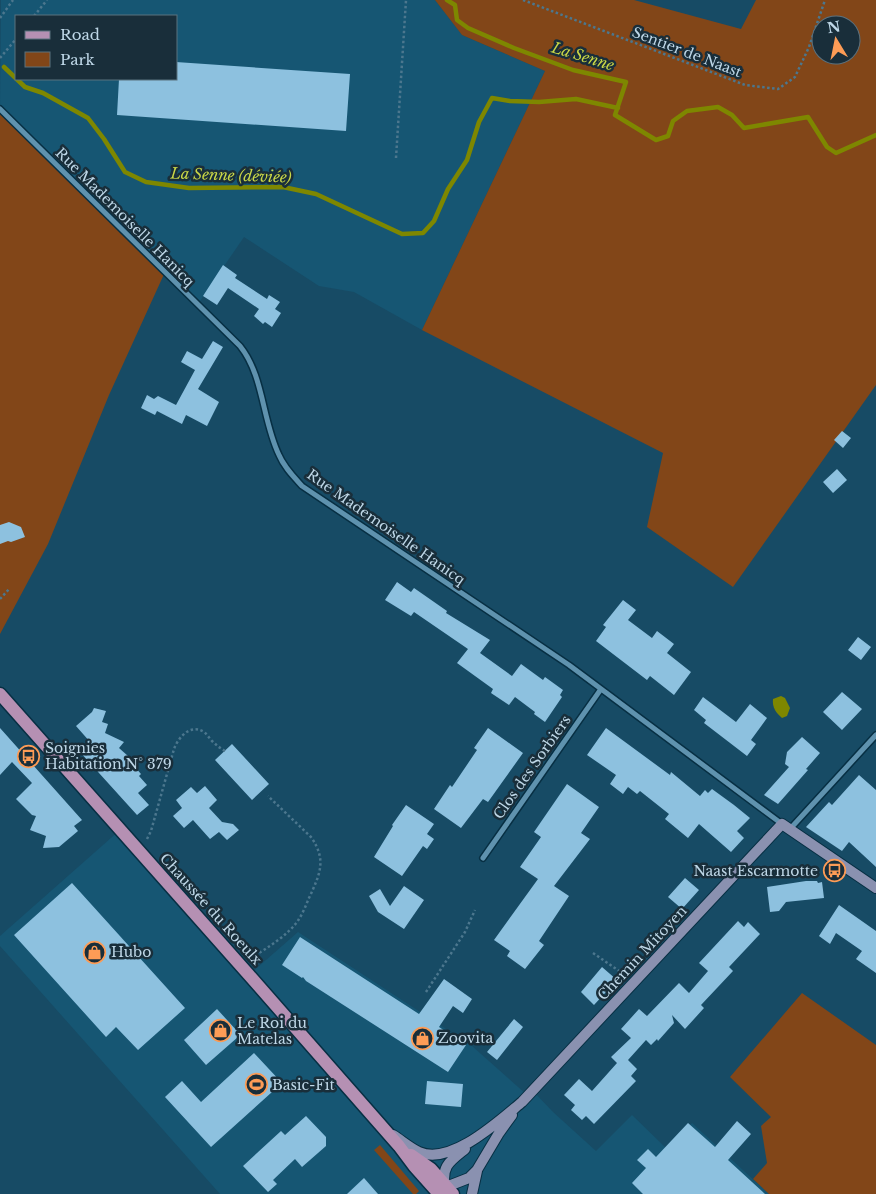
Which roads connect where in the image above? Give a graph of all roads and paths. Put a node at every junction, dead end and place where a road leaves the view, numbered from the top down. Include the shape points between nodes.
1 (13, 0) edge
2 (47, 0) edge
3 (406, 0) edge
4 (523, 0) edge
5 (825, 0) edge
6 (35, 15) edge
7 (0, 18) edge
8 (15, 40) edge
9 (0, 58) edge
10 (0, 109) edge
11 (396, 158) dead end
12 (10, 588) dead end
13 (0, 599) edge
14 (600, 689) junction
15 (0, 694) edge
16 (876, 735) edge
17 (225, 751) dead end
18 (268, 796) dead end
19 (786, 826) junction
20 (137, 849) junction
21 (482, 858) dead end
22 (876, 888) edge
23 (475, 910) dead end
24 (593, 953) dead end
25 (241, 965) junction
26 (634, 982) junction
27 (426, 992) dead end
28 (522, 1102) junction
29 (382, 1127) junction
30 (486, 1132) junction
31 (477, 1170) junction
32 (446, 1192) edge
33 (472, 1194) edge

1 - 7 path
2 - 6 path
3 - 11 path
4 - 5 path, Sentier de Naast via 745,85 778,89 795,78
8 - 9 path
10 - 14 street, Rue Mademoiselle Hanicq via 240,346 252,367 278,454 302,486
12 - 13 path
14 - 19 street, Rue Mademoiselle Hanicq
14 - 21 street, Clos des Sorbiers
15 - 20 main road, Chaussée du Roeulx
16 - 19 street, Chemin Mitoyen
17 - 20 path via 201,730 182,734 177,739 152,830
18 - 25 path via 316,844 321,857 320,875 299,920 274,943
19 - 22 street
19 - 26 street, Chemin Mitoyen
20 - 25 main road, Chaussée du Roeulx
23 - 27 path via 465,932
24 - 26 path
25 - 29 main road, Chaussée du Roeulx
26 - 28 street, Chemin Mitoyen
28 - 30 street
28 - 31 street
29 - 30 street via 418,1152 428,1154 454,1149
29 - 32 main road, Chaussée du Roeulx via 399,1146 431,1169
30 - 32 street via 446,1166 443,1173
31 - 32 street
31 - 33 street

